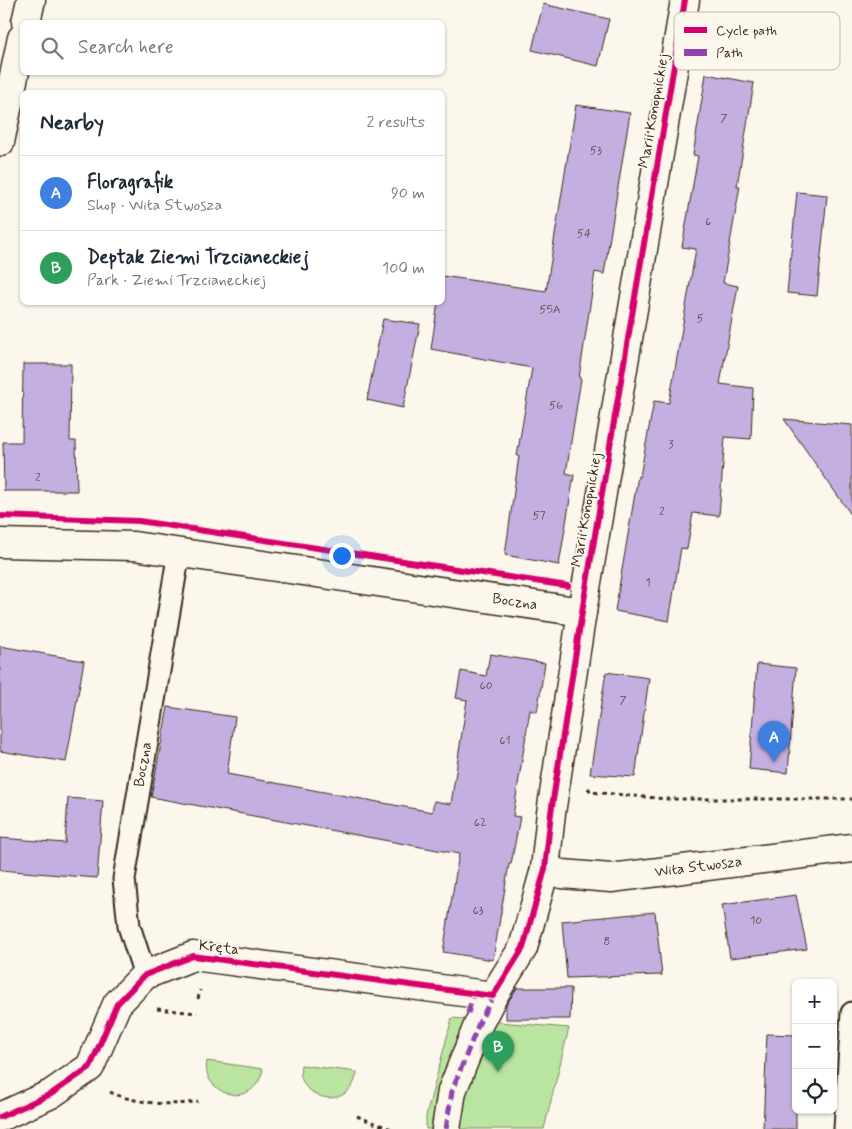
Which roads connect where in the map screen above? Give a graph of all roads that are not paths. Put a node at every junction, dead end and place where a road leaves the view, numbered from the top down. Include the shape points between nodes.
1 (31, 0) edge
2 (26, 20) edge
3 (20, 47) edge
4 (674, 65) edge
5 (0, 142) edge
6 (0, 543) edge
7 (179, 552) junction
8 (582, 612) junction
9 (852, 848) edge
10 (545, 870) junction
11 (145, 975) junction
12 (483, 995) junction
13 (852, 1013) edge
14 (0, 1117) edge
15 (446, 1129) edge
16 (845, 1129) edge

1 - 2 street
3 - 5 street
4 - 8 street, Marii Konopnickiej
6 - 7 street, Boczna via 134,546
7 - 8 street, Boczna
7 - 11 lane, Boczna via 124,879 129,926
8 - 10 street, Marii Konopnickiej
9 - 10 street, Wita Stwosza via 611,878
10 - 12 street, Marii Konopnickiej via 523,948
11 - 12 street, Kręta via 192,956
11 - 14 street, Kręta via 117,1004 90,1067 50,1094
12 - 15 street, Marii Konopnickiej via 482,1017 452,1091
13 - 16 lane

